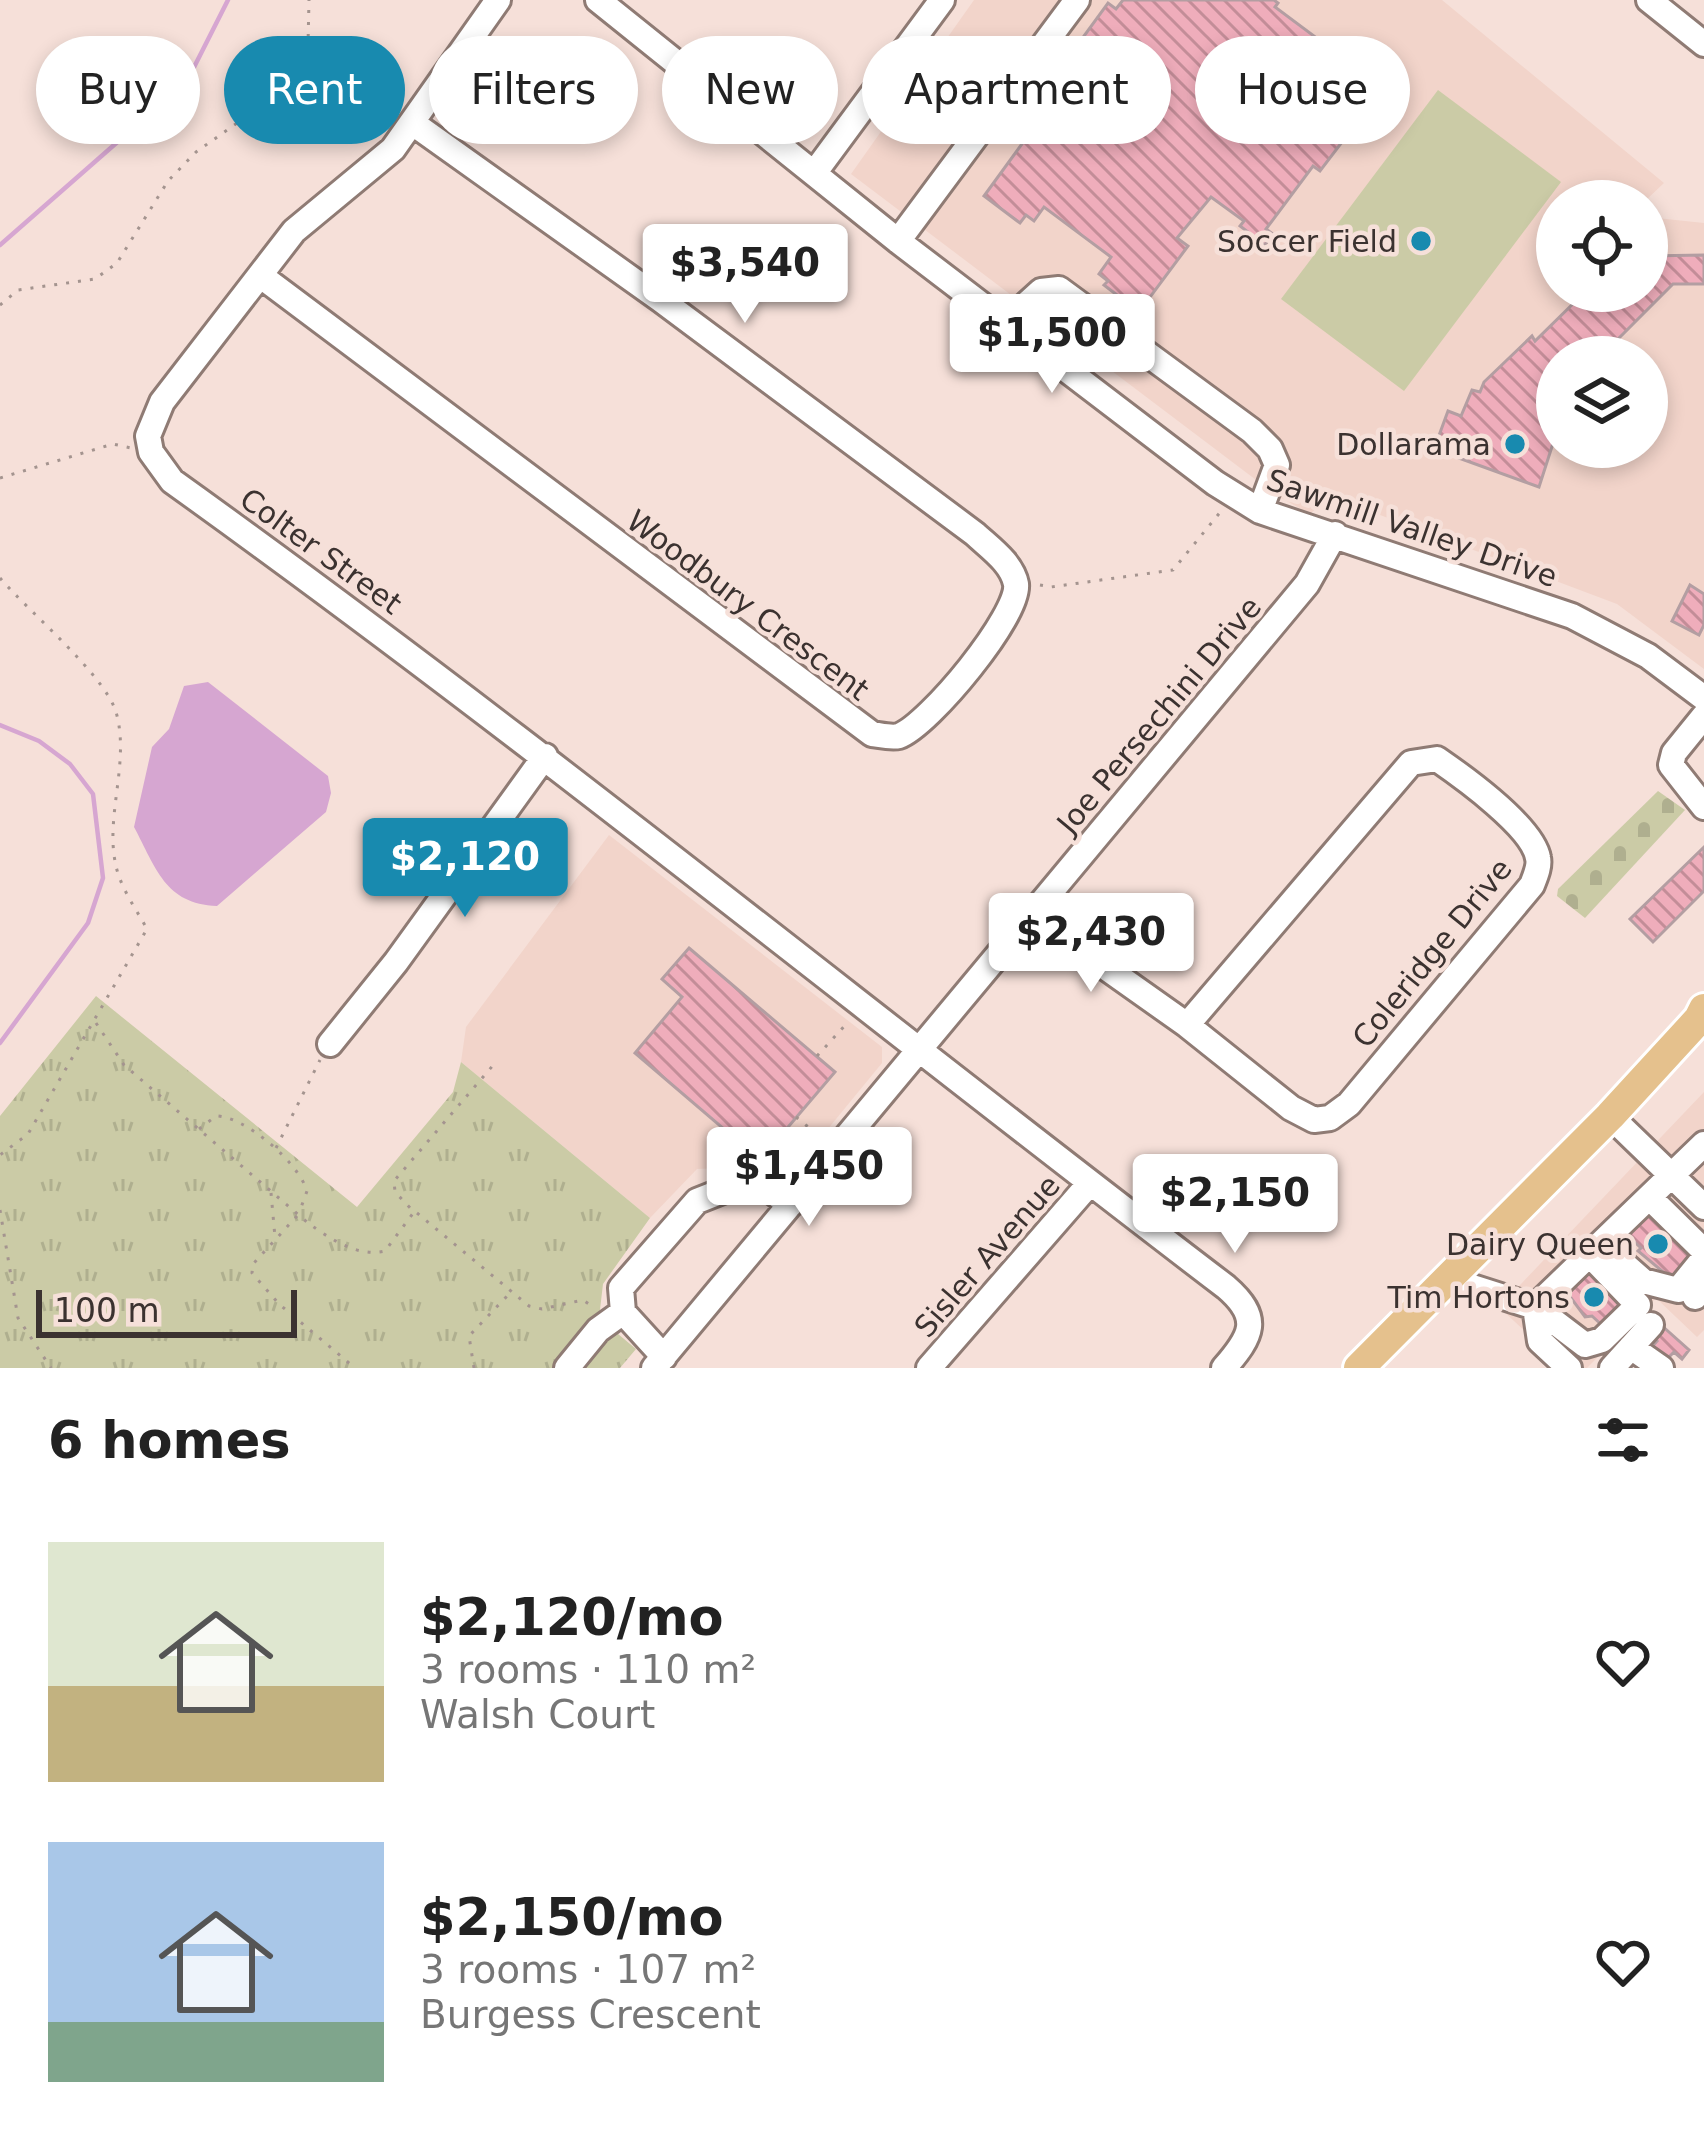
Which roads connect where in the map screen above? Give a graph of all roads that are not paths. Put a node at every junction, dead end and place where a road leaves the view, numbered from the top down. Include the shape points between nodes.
1 (498, 0) edge
2 (598, 0) edge
3 (1077, 0) edge
4 (1649, 0) edge
5 (936, 2) edge
6 (1704, 44) edge
7 (414, 124) junction
8 (815, 172) junction
9 (898, 241) junction
10 (261, 276) junction
11 (1006, 323) junction
12 (1260, 511) junction
13 (1335, 534) junction
14 (1704, 698) edge
15 (1704, 716) edge
16 (545, 756) junction
17 (1704, 807) edge
18 (1033, 916) junction
19 (1702, 1015) edge
20 (1187, 1024) junction
21 (330, 1044) road end
22 (918, 1051) junction
23 (1610, 1116) junction
24 (1704, 1144) edge
25 (1670, 1178) junction
26 (1090, 1184) junction
27 (1649, 1197) junction
28 (790, 1205) junction
29 (1704, 1207) edge
30 (1596, 1250) junction
31 (1704, 1254) edge
32 (1447, 1280) junction
33 (1535, 1307) junction
34 (623, 1312) junction
35 (1651, 1324) dead end
36 (1631, 1347) junction
37 (659, 1362) edge
38 (567, 1368) edge
39 (929, 1368) edge
40 (1225, 1368) edge
41 (1359, 1368) edge
42 (1569, 1368) edge
43 (1612, 1368) edge
44 (1660, 1368) edge

1 - 7 street
2 - 8 street, Sawmill Valley Drive
3 - 9 street
4 - 6 street
5 - 8 street
7 - 10 street via 294,231
7 - 10 street, Woodbury Crescent via 661,300 1009,567 1016,601 970,671 911,729 896,737 872,734
8 - 9 street, Sawmill Valley Drive
9 - 11 street, Sawmill Valley Drive
10 - 16 street, Colter Street via 162,402 148,436 152,452 172,481
11 - 12 street, Sawmill Valley Drive
11 - 12 street via 1040,292 1059,289 1098,317 1270,449 1277,465
12 - 13 street, Sawmill Valley Drive
13 - 14 street, Sawmill Valley Drive via 1573,616
13 - 18 street, Joe Persechini Drive via 1306,584
15 - 17 street via 1671,765
16 - 21 street
16 - 22 street, Colter Street
18 - 20 street, Coleridge Drive
18 - 22 street, Joe Persechini Drive
19 - 23 main road
20 - 20 street, Coleridge Drive via 1291,1108 1330,1118 1532,885 1534,848 1517,824 1438,760 1411,763
22 - 26 street, Colter Street
22 - 28 street, Joe Persechini Drive
23 - 25 street
23 - 32 main road
24 - 25 street
25 - 27 street
25 - 29 street
26 - 39 street, Sisler Avenue
26 - 40 street, Colter Street via 1246,1304 1246,1343
27 - 30 street
27 - 31 street
28 - 34 street via 755,1178 697,1201 621,1288
28 - 37 street, Joe Persechini Drive
30 - 31 street via 1643,1282 1678,1290
30 - 33 street
30 - 33 street via 1638,1305 1602,1340 1585,1345
32 - 33 street
32 - 41 main road
33 - 42 street via 1540,1342
34 - 37 street, Joe Persechini Drive
34 - 38 street
35 - 36 street
36 - 43 street
36 - 44 street

